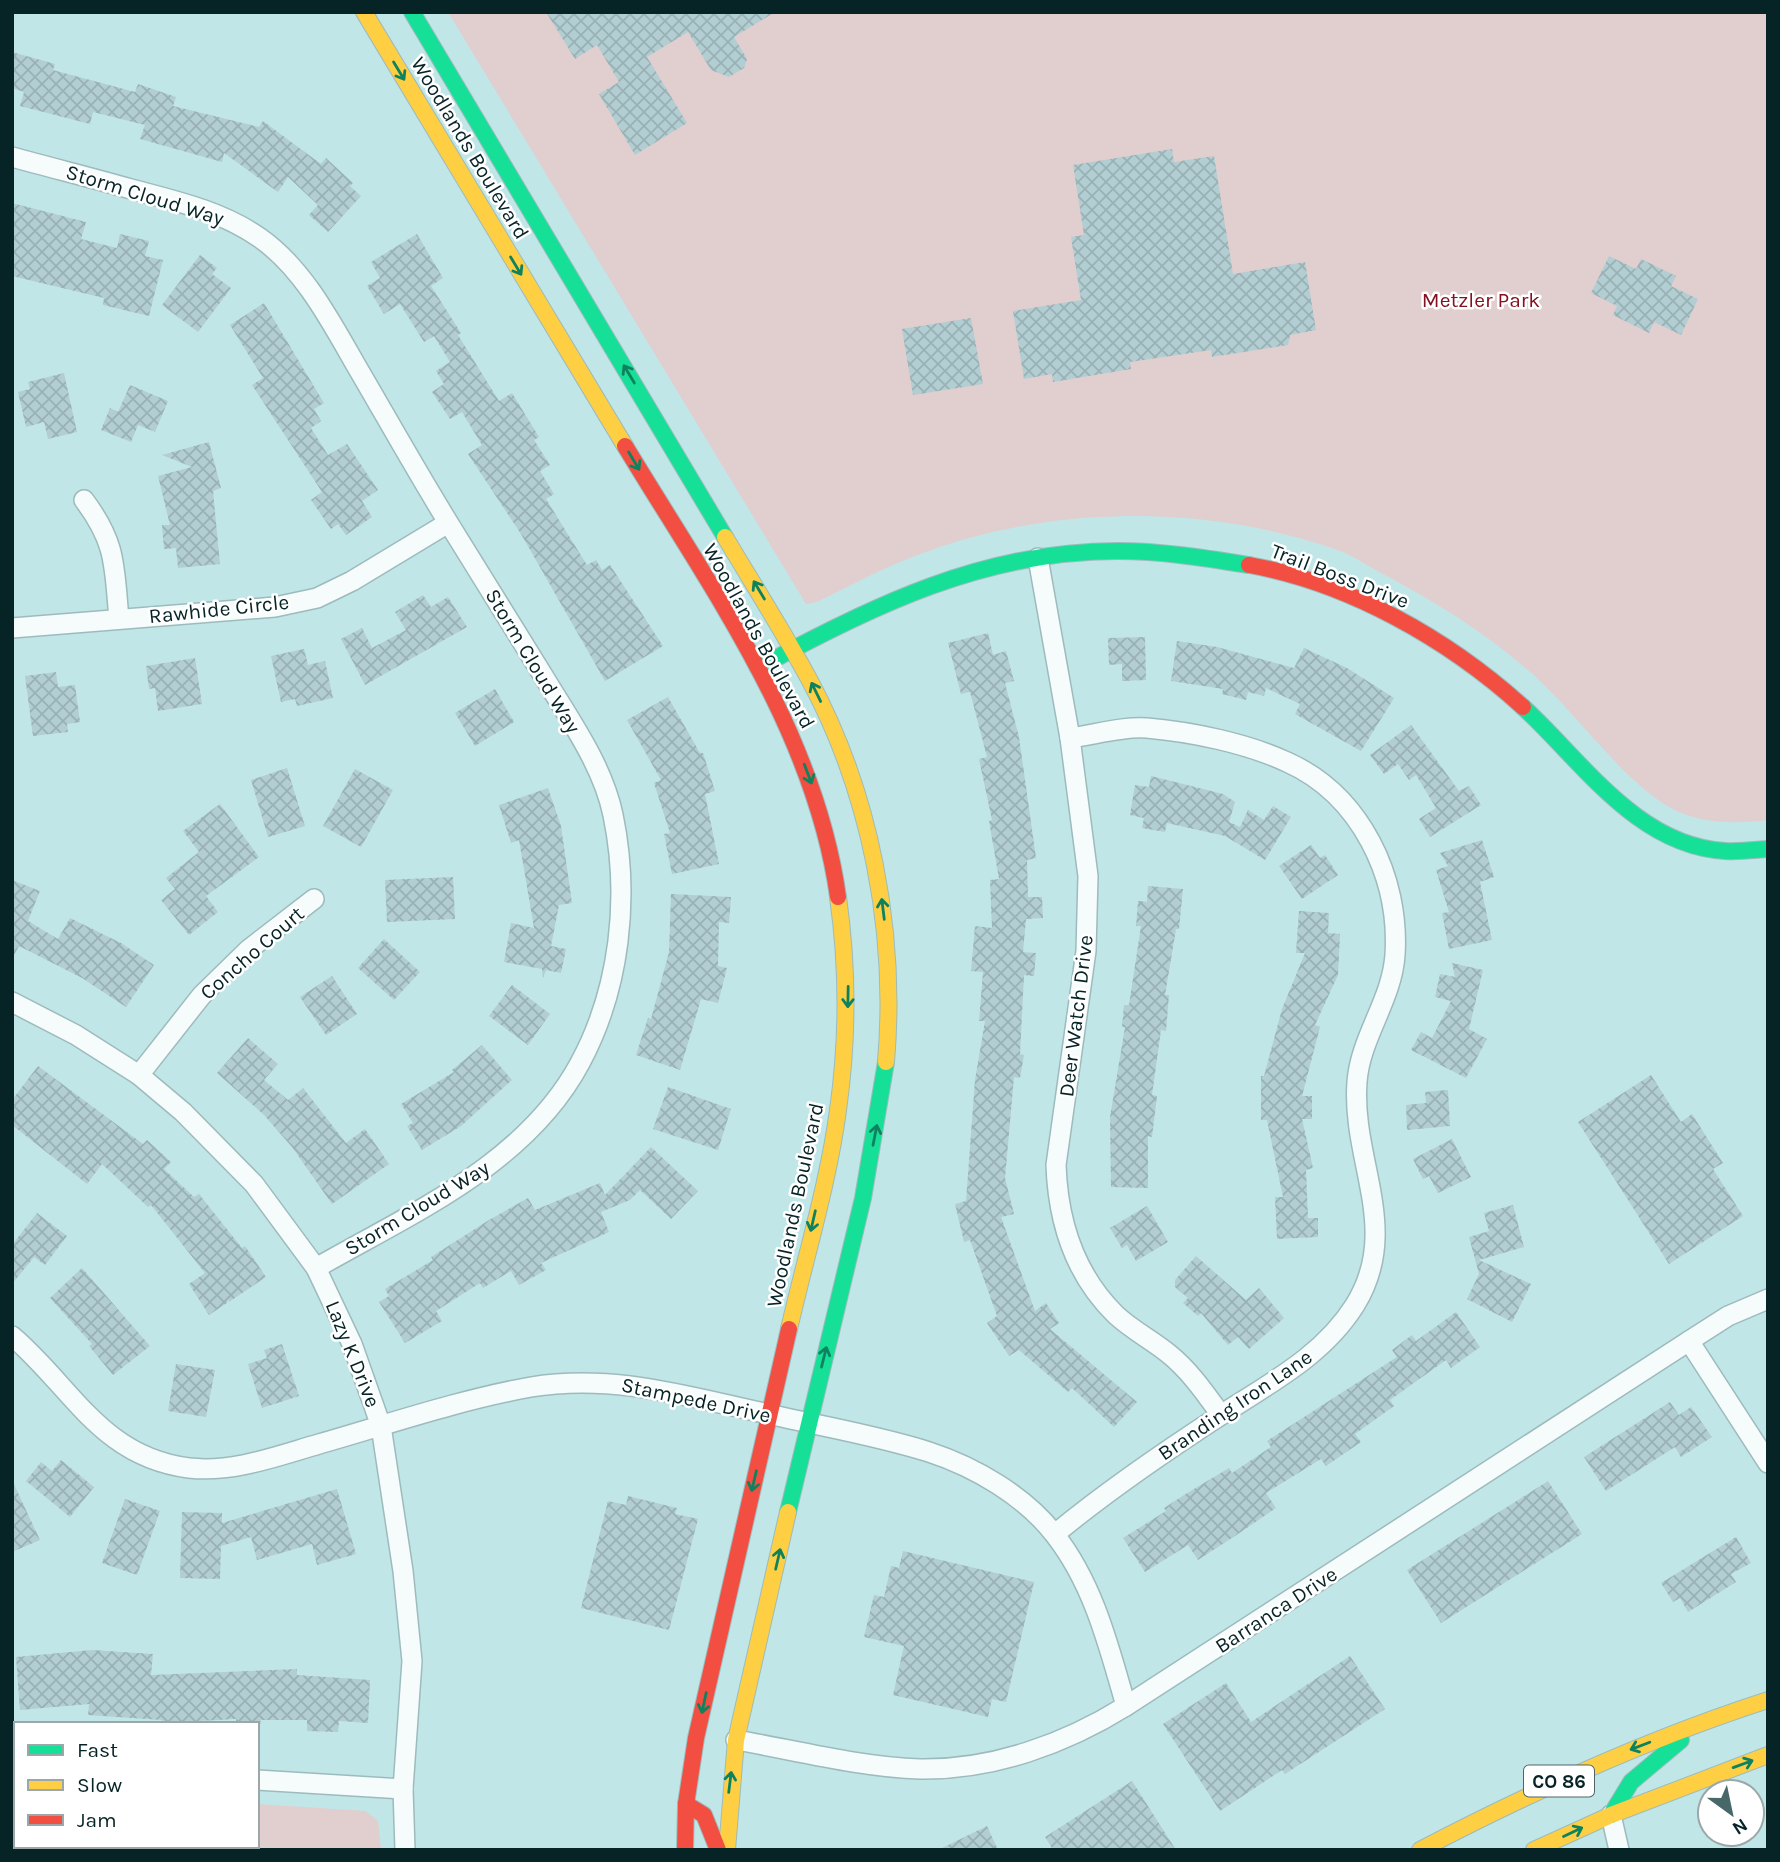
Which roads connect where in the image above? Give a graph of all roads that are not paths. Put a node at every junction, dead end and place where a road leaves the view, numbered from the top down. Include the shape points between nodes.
1 (364, 12) edge
2 (412, 12) edge
3 (12, 157) edge
4 (84, 500) dead end
5 (448, 523) junction
6 (1038, 558) junction
7 (119, 619) junction
8 (12, 628) edge
9 (793, 649) junction
10 (758, 668) junction
11 (1070, 738) junction
12 (1768, 849) edge
13 (314, 899) dead end
14 (12, 1002) edge
15 (139, 1074) junction
16 (316, 1268) junction
17 (1768, 1299) edge
18 (14, 1341) edge
19 (1689, 1341) junction
20 (769, 1415) junction
21 (1220, 1415) junction
22 (808, 1423) junction
23 (381, 1426) junction
24 (1768, 1464) edge
25 (1055, 1534) junction
26 (1768, 1700) edge
27 (1126, 1706) junction
28 (1704, 1722) junction
29 (736, 1740) junction
30 (1768, 1755) edge
31 (259, 1780) edge
32 (403, 1789) junction
33 (686, 1804) junction
34 (1611, 1815) junction
35 (405, 1850) edge
36 (685, 1850) edge
37 (718, 1850) edge
38 (727, 1850) edge
39 (1420, 1850) edge
40 (1534, 1850) edge
41 (1619, 1850) edge

1 -> 10 main road, Woodlands Boulevard
9 -> 2 main road, Woodlands Boulevard
3 - 5 street, Storm Cloud Way via 215,213 263,240 310,290
4 - 7 street via 113,551
5 - 7 street, Rawhide Circle via 317,598 275,607
5 - 16 street, Storm Cloud Way via 570,719 600,778 612,813 619,867 621,918 613,970 598,1025 580,1062 557,1101 527,1133 443,1195
6 - 9 main road, Trail Boss Drive via 979,569 918,590
6 - 11 street, Deer Watch Drive
6 - 12 main road, Trail Boss Drive via 1146,550 1235,562 1312,583 1415,628 1468,663 1535,717 1606,792 1653,829 1698,848 1725,852
7 - 8 street, Rawhide Circle
9 - 10 main road, Trail Boss Drive
22 -> 9 main road, Woodlands Boulevard via 878,1122 888,1038 888,975 880,883 860,802 832,725
10 -> 20 main road, Woodlands Boulevard via 799,751 821,816 838,887 848,982 838,1113
11 - 21 street, Deer Watch Drive via 1089,912 1056,1165 1065,1235 1092,1287 1117,1316 1170,1354
11 - 21 street, Branding Iron Lane via 1144,728 1288,762 1318,780 1343,805 1379,857 1390,886 1395,959 1357,1081 1377,1234 1375,1257 1366,1284 1331,1335 1305,1362
13 - 15 street, Concho Court via 248,950 202,995
14 - 15 street, Lazy K Drive
15 - 16 street, Lazy K Drive via 254,1184
16 - 23 street, Lazy K Drive via 352,1344
17 - 19 street, Barranca Drive via 1728,1316
18 - 23 street, Stampede Drive via 110,1437 147,1458 190,1468 242,1466
19 - 24 street
19 - 27 street, Barranca Drive
20 - 22 street, Stampede Drive
20 - 23 street, Stampede Drive via 621,1382 580,1382 495,1394
20 -> 33 main road, Woodlands Boulevard via 706,1690
21 - 25 street, Branding Iron Lane
22 - 25 street, Stampede Drive via 942,1458 1019,1499
29 -> 22 main road, Woodlands Boulevard
23 - 32 street, Lazy K Drive via 412,1661
25 - 27 street, Stampede Drive via 1094,1603
26 - 28 main road, CO 86
27 - 29 street, Barranca Drive via 1043,1747 958,1767 884,1765
28 - 34 main road via 1631,1783 1618,1797
28 -> 39 main road, CO 86 via 1503,1806
38 -> 29 main road, Woodlands Boulevard
34 -> 30 main road, CO 86
31 - 32 street
32 - 35 street, Lazy K Drive
33 - 36 main road, Woodlands Boulevard
33 - 37 main road via 705,1815
40 -> 34 main road, CO 86
34 - 41 street

